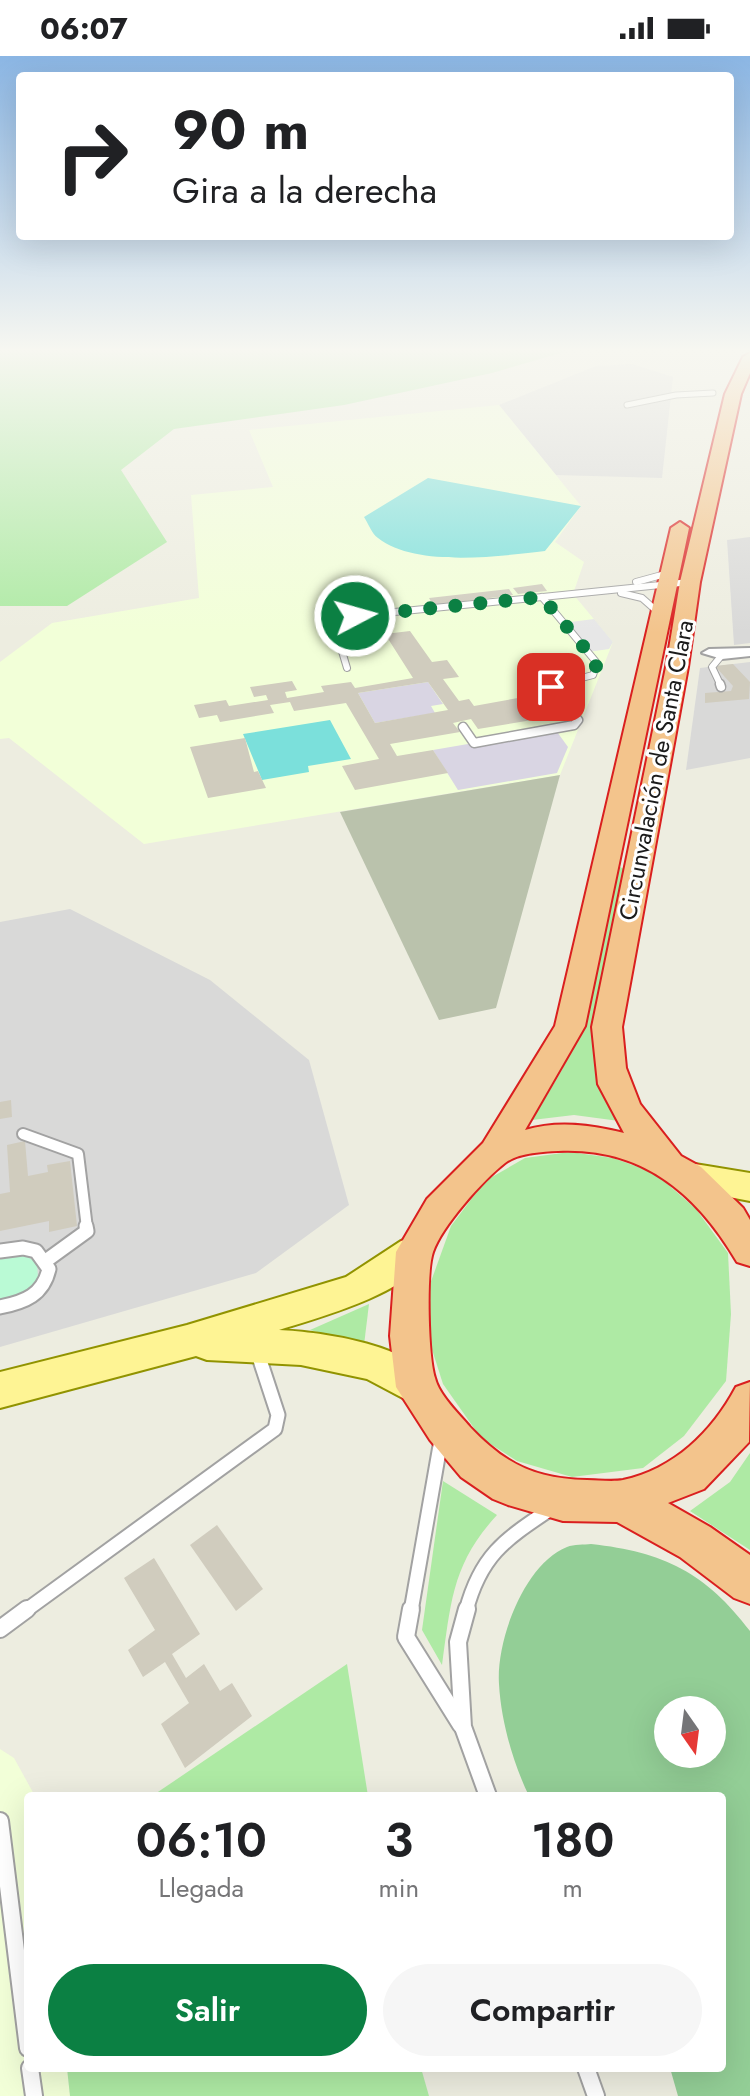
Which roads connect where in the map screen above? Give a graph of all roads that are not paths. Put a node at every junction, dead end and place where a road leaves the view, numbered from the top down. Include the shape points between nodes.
1 (716, 443) edge
2 (671, 588) junction
3 (587, 592) junction
4 (542, 597) junction
5 (750, 652) edge
6 (715, 654) joint
7 (347, 668) dead end
8 (721, 687) dead end
9 (463, 727) dead end
10 (23, 1134) dead end
11 (495, 1152) junction
12 (682, 1172) junction
13 (750, 1187) edge
14 (0, 1251) edge
15 (750, 1251) edge
16 (414, 1252) junction
17 (47, 1260) junction
18 (0, 1307) edge
19 (187, 1342) junction
20 (256, 1346) junction
21 (416, 1387) junction
22 (0, 1390) edge
23 (750, 1400) edge
24 (444, 1427) junction
25 (563, 1500) junction
26 (622, 1501) junction
27 (750, 1582) edge
28 (0, 1629) edge
29 (463, 1727) junction
30 (487, 1792) edge
31 (0, 1821) edge
32 (24, 2016) edge
33 (31, 2072) edge
34 (587, 2072) edge
35 (34, 2096) edge
36 (596, 2096) edge

1 - 2 highway, Circunvalación de Santa Clara
2 - 3 lane
2 - 3 lane via 647,601
2 - 11 highway, Circunvalación de Santa Clara via 570,1026
2 - 12 highway, Circunvalación de Santa Clara via 677,667 607,1027 608,1066 627,1116
3 - 4 lane
4 - 7 lane via 340,621 335,628
4 - 9 lane via 597,663 593,675 552,684 578,720 574,725 474,743
5 - 6 street
6 - 8 lane via 712,667
10 - 17 lane via 78,1154 87,1231
11 - 12 highway via 538,1139 586,1137 631,1147
11 - 16 highway via 439,1209
12 - 13 main road
12 - 15 highway, Circunvalación de Santa Clara via 730,1218
14 - 17 lane via 22,1246
16 - 19 main road via 357,1289
16 - 21 highway via 409,1336
17 - 18 lane via 48,1278 36,1295
19 - 20 main road
19 - 22 main road
20 - 21 main road via 301,1348 375,1363
20 - 28 lane via 278,1415 275,1429
21 - 24 highway
23 - 26 highway via 735,1429 689,1475
24 - 25 highway via 476,1463 508,1485
24 - 29 lane via 406,1637
25 - 26 highway
25 - 29 lane via 501,1542 472,1588 458,1642
26 - 27 highway via 695,1542
29 - 30 lane
31 - 32 lane
33 - 35 lane
34 - 36 lane

